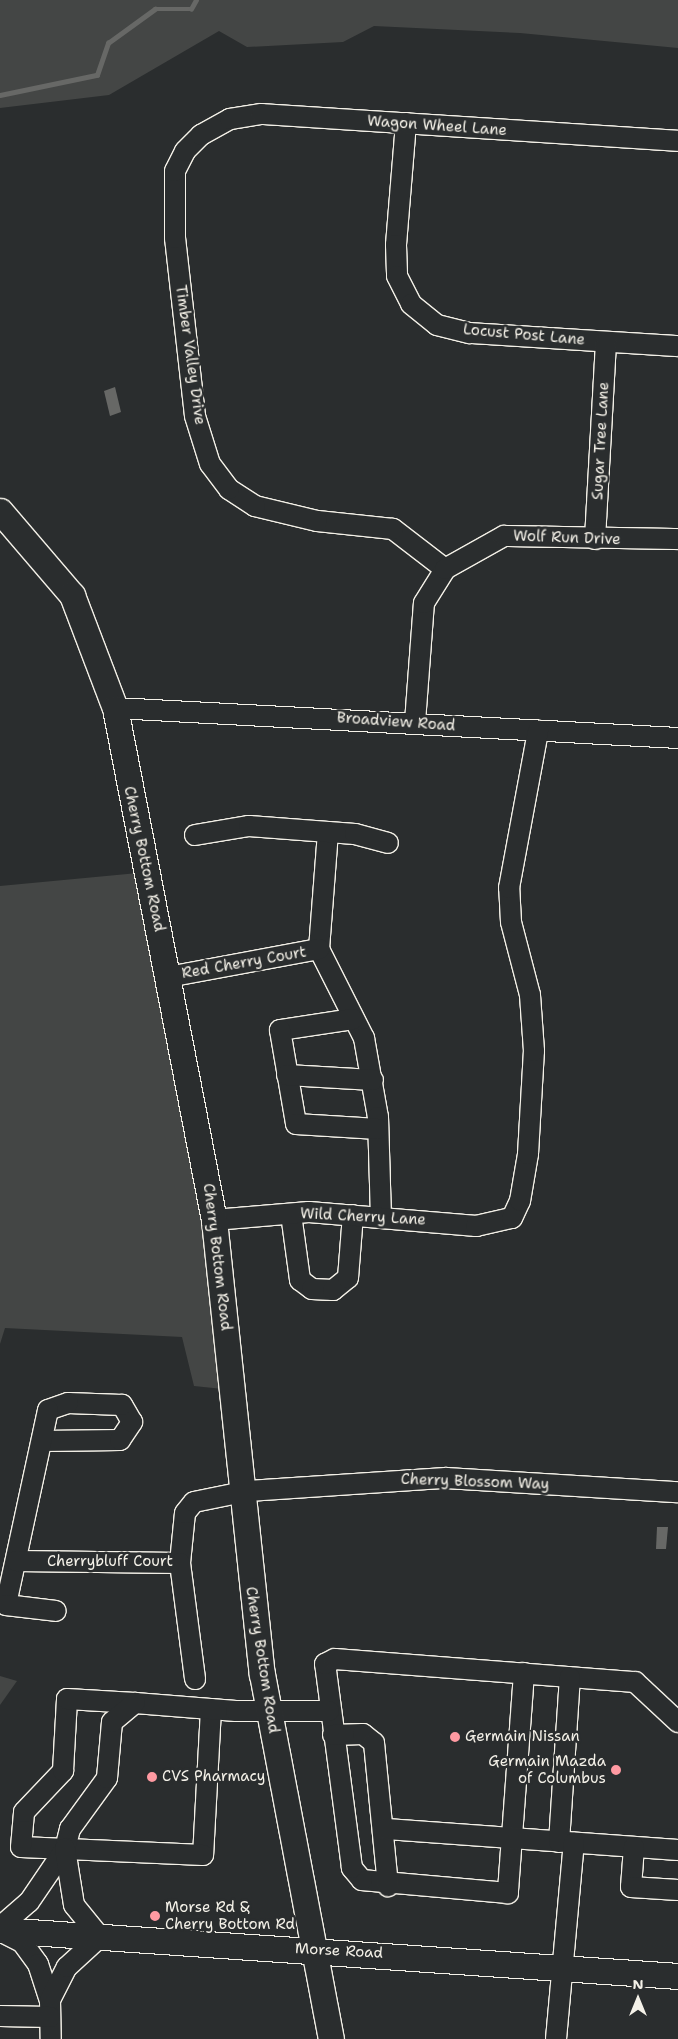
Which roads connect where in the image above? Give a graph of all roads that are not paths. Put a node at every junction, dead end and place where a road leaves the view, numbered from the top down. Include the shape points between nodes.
1 (406, 124) junction
2 (201, 135) joint
3 (678, 141) edge
4 (606, 343) junction
5 (678, 346) edge
6 (0, 511) edge
7 (595, 539) junction
8 (678, 539) edge
9 (445, 569) junction
10 (114, 708) junction
11 (415, 722) junction
12 (538, 731) junction
13 (678, 738) edge
14 (328, 832) junction
15 (195, 835) dead end
16 (388, 843) dead end
17 (319, 949) junction
18 (168, 977) junction
19 (353, 1019) junction
20 (287, 1075) junction
21 (373, 1080) junction
22 (378, 1129) junction
23 (291, 1214) junction
24 (354, 1215) junction
25 (381, 1217) junction
26 (214, 1220) junction
27 (42, 1441) dead end
28 (678, 1492) edge
29 (243, 1493) junction
30 (16, 1562) junction
31 (180, 1563) junction
32 (56, 1611) dead end
33 (524, 1673) junction
34 (570, 1677) junction
35 (195, 1679) dead end
36 (134, 1703) junction
37 (211, 1709) junction
38 (329, 1711) junction
39 (269, 1712) junction
40 (678, 1722) edge
41 (333, 1735) junction
42 (386, 1829) junction
43 (512, 1839) junction
44 (567, 1842) junction
45 (634, 1847) junction
46 (64, 1849) junction
47 (678, 1850) edge
48 (388, 1886) junction
49 (678, 1890) edge
50 (0, 1930) edge
51 (100, 1937) junction
52 (315, 1950) junction
53 (564, 1966) junction
54 (678, 1976) edge
55 (50, 2009) junction
56 (0, 2016) edge
57 (51, 2039) edge
58 (331, 2039) edge
59 (556, 2039) edge

1 - 2 street, Wagon Wheel Lane via 262,114 230,119
1 - 3 street, Wagon Wheel Lane
1 - 4 street, Locust Post Lane via 396,244 397,276 411,304 437,325 470,333
2 - 9 street, Timber Valley Drive via 185,151 176,171 175,238 195,416 210,464 229,489 255,506 317,521 393,529
4 - 5 street, Locust Post Lane
4 - 7 street, Sugar Tree Lane
6 - 10 main road, Cherry Bottom Road via 72,596
7 - 8 street, Wolf Run Drive
7 - 9 street, Wolf Run Drive via 504,536
9 - 11 street, Wolf Run Drive via 424,603
10 - 11 street, Broadview Road
10 - 18 main road, Cherry Bottom Road
11 - 12 street, Broadview Road
12 - 13 street, Broadview Road
12 - 25 street, Wild Cherry Lane via 509,888 511,922 530,995 534,1051 528,1154 520,1201 512,1218 476,1226
14 - 15 street via 249,826
14 - 16 street
14 - 17 street, Red Cherry Court
17 - 18 street, Red Cherry Court
17 - 19 street, Red Cherry Court
18 - 26 main road, Cherry Bottom Road
19 - 20 street via 280,1030
19 - 21 street, Red Cherry Court via 364,1038
20 - 21 street
20 - 22 street via 296,1124
21 - 22 street, Red Cherry Court
22 - 25 street, Red Cherry Court
23 - 24 street, Wild Cherry Lane
23 - 24 street via 300,1280 312,1289 333,1290 348,1278
23 - 26 street, Wild Cherry Lane
24 - 25 street, Wild Cherry Lane
26 - 29 main road, Cherry Bottom Road
27 - 30 street
28 - 29 street, Cherry Blossom Way via 446,1478 360,1480
29 - 31 street, Cherrybluff Court via 194,1502 185,1512
29 - 39 main road, Cherry Bottom Road via 248,1568
30 - 31 street, Cherrybluff Court
30 - 32 street via 6,1606
31 - 35 street
33 - 34 street
33 - 38 street via 335,1659 325,1664 324,1672
33 - 43 street
34 - 40 street via 635,1682
34 - 44 street
36 - 37 street
36 - 46 street via 112,1722 107,1778 70,1829
36 - 46 street via 67,1699 63,1771 24,1812 22,1847
37 - 39 street
37 - 46 street via 203,1855
38 - 39 street
38 - 41 street
39 - 52 main road, Cherry Bottom Road
41 - 42 street via 363,1734 372,1739
41 - 48 street via 352,1868 362,1880
42 - 43 street
42 - 48 street
43 - 44 street
43 - 48 street via 508,1893
44 - 45 street
44 - 53 street
45 - 47 street
45 - 49 street via 631,1887
46 - 50 street via 29,1902
46 - 51 street via 74,1905
50 - 51 main road, Morse Road
50 - 55 street via 29,1950
51 - 52 main road, Morse Road
51 - 55 street via 66,1967
52 - 53 main road, Morse Road
52 - 58 main road, Cherry Bottom Road
53 - 54 main road, Morse Road
53 - 59 street
55 - 56 street
55 - 57 street

